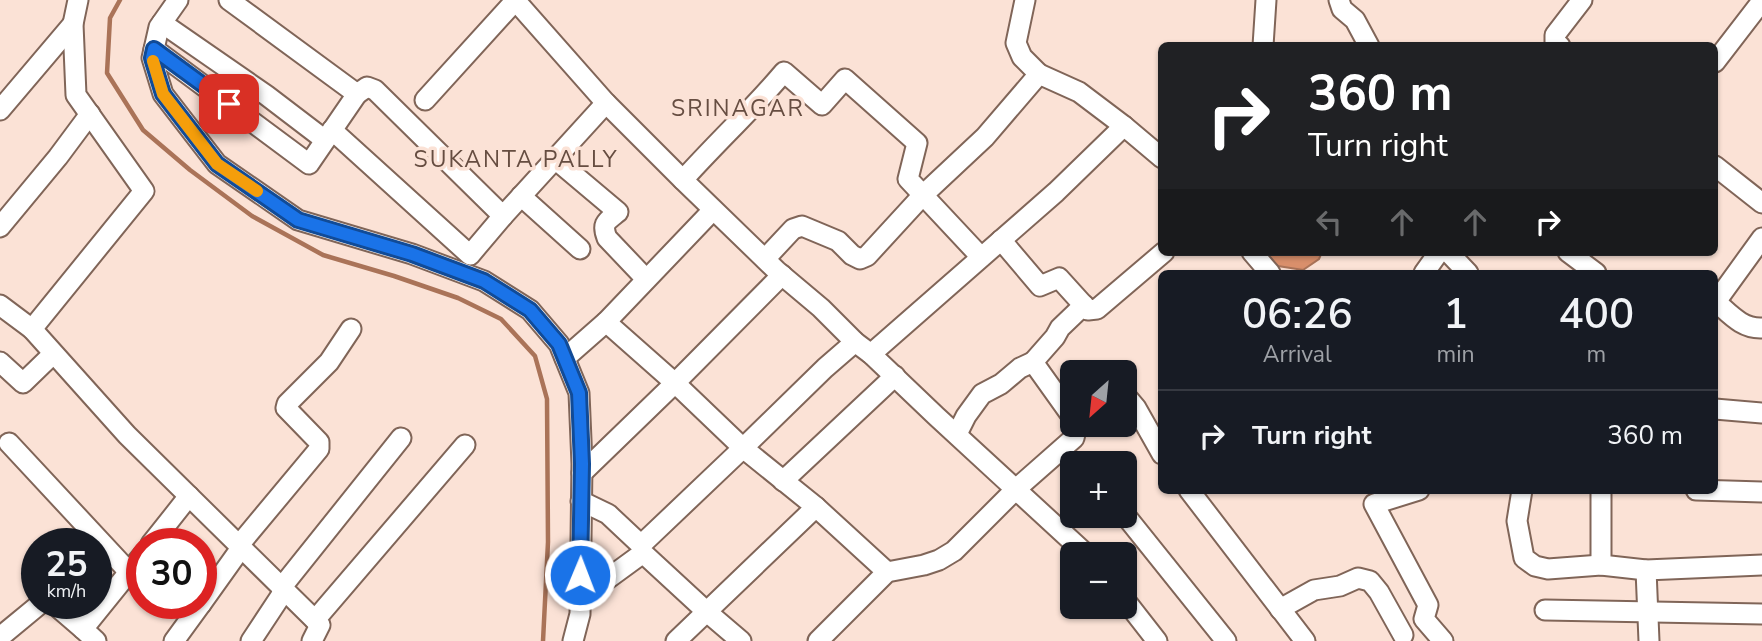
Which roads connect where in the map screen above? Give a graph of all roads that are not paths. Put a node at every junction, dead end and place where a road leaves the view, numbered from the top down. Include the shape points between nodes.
1 (78, 0) edge
2 (178, 0) edge
3 (229, 0) edge
4 (515, 0) edge
5 (1266, 0) edge
6 (1339, 0) edge
7 (1582, 0) edge
8 (1762, 1) edge
9 (1023, 7) edge
10 (162, 23) junction
11 (73, 24) junction
12 (1263, 42) edge
13 (1367, 42) edge
14 (1556, 42) edge
15 (154, 49) junction
16 (1718, 58) edge
17 (1039, 74) junction
18 (356, 94) junction
19 (425, 100) dead end
20 (606, 103) junction
21 (0, 110) edge
22 (90, 114) junction
23 (1124, 126) junction
24 (329, 135) junction
25 (1158, 155) edge
26 (555, 159) junction
27 (1718, 168) edge
28 (683, 180) junction
29 (923, 195) junction
30 (521, 196) junction
31 (1762, 202) edge
32 (713, 210) junction
33 (503, 216) junction
34 (0, 227) edge
35 (1762, 238) edge
36 (1001, 240) junction
37 (580, 249) dead end
38 (1159, 256) edge
39 (1255, 256) edge
40 (1452, 256) edge
41 (1573, 256) edge
42 (981, 257) junction
43 (765, 259) junction
44 (1267, 270) edge
45 (1465, 270) edge
46 (1592, 270) edge
47 (782, 275) junction
48 (646, 279) junction
49 (1718, 299) edge
50 (1718, 304) edge
51 (0, 305) edge
52 (1084, 305) junction
53 (606, 321) junction
54 (1762, 328) edge
55 (32, 329) junction
56 (351, 329) dead end
57 (855, 342) junction
58 (53, 354) junction
59 (872, 354) junction
60 (565, 358) junction
61 (0, 362) edge
62 (1033, 362) junction
63 (895, 376) junction
64 (675, 383) junction
65 (1060, 400) edge
66 (1718, 409) edge
67 (1138, 412) edge
68 (1762, 413) edge
69 (957, 434) junction
70 (401, 438) dead end
71 (1074, 438) edge
72 (9, 443) dead end
73 (465, 445) dead end
74 (1158, 447) edge
75 (743, 448) junction
76 (582, 473) junction
77 (783, 481) junction
78 (1016, 489) junction
79 (1718, 491) edge
80 (1762, 492) edge
81 (1192, 494) edge
82 (1390, 494) edge
83 (1521, 494) edge
84 (1601, 494) edge
85 (189, 496) junction
86 (1369, 497) edge
87 (581, 501) junction
88 (816, 507) junction
89 (164, 528) edge
90 (1135, 528) edge
91 (1060, 529) joint
92 (1074, 542) edge
93 (240, 547) junction
94 (642, 549) junction
95 (1601, 565) junction
96 (1762, 565) edge
97 (126, 569) edge
98 (1646, 570) junction
99 (887, 572) junction
100 (126, 577) edge
101 (217, 581) edge
102 (283, 589) junction
103 (580, 599) junction
104 (1280, 609) junction
105 (1545, 610) dead end
106 (1648, 611) junction
107 (706, 612) junction
108 (1762, 614) edge
109 (1137, 615) edge
110 (22, 619) edge
111 (71, 619) edge
112 (190, 619) edge
113 (1424, 619) junction
114 (315, 620) junction
115 (90, 635) edge
116 (0, 637) edge
117 (1400, 638) edge
118 (174, 641) edge
119 (251, 641) edge
120 (312, 641) edge
121 (573, 641) edge
122 (677, 641) edge
123 (741, 641) edge
124 (818, 641) edge
125 (1157, 641) edge
126 (1226, 641) edge
127 (1305, 641) edge
128 (1443, 641) edge
129 (1649, 641) edge

1 - 11 street
2 - 10 street
3 - 18 street
4 - 19 street
4 - 20 street
5 - 12 street
6 - 13 street
7 - 14 street via 1555,34
8 - 16 street
9 - 17 street via 1017,50
10 - 15 street
10 - 24 street
11 - 21 street
11 - 22 street via 76,95
15 - 24 street via 309,164
15 - 60 street via 152,58 163,94 217,164 298,220 484,281 530,310
17 - 23 street via 1079,92
17 - 29 street via 985,137
18 - 24 street
18 - 33 street via 367,87 375,90
20 - 26 street
20 - 28 street
22 - 34 street
22 - 55 street via 144,191
23 - 25 street
23 - 36 street
24 - 33 street via 470,255
26 - 30 street
26 - 48 street via 618,212 607,221 607,238
27 - 31 street
28 - 29 street via 784,72 822,105 845,79 917,143 908,179
28 - 32 street
29 - 42 street
29 - 43 street via 860,260 838,241 802,226 793,229
30 - 33 street
30 - 37 street
32 - 43 street
32 - 48 street
35 - 49 street
36 - 42 street
36 - 52 street via 1040,286 1059,278
38 - 52 street via 1097,309 1088,310
39 - 44 street
40 - 45 street
41 - 46 street
42 - 59 street
43 - 47 street
47 - 57 street
47 - 64 street
48 - 53 street
50 - 54 street via 1745,325
51 - 55 street
52 - 62 street
53 - 60 street
53 - 64 street
55 - 58 street
56 - 93 street via 329,362 286,404 319,442 319,449
57 - 59 street
57 - 75 street
58 - 61 street via 23,383
58 - 85 street
59 - 63 street
60 - 76 street via 579,393
62 - 65 street
62 - 69 street via 982,394
63 - 69 street
63 - 77 street
64 - 75 street
64 - 76 street
66 - 68 street
67 - 74 street
69 - 78 street
70 - 102 street
71 - 78 street
72 - 97 street
73 - 114 street
75 - 77 street
75 - 94 street
76 - 87 street
77 - 88 street
78 - 91 street
78 - 99 street via 947,556
79 - 80 street
81 - 104 street
82 - 86 street
83 - 95 street via 1517,521 1524,558 1548,569
84 - 95 street
85 - 89 street
85 - 93 street
86 - 113 street via 1428,606
87 - 94 street via 608,514
87 - 103 street
88 - 99 street
88 - 107 street
90 - 126 street
91 - 92 street
93 - 101 street
93 - 102 street
94 - 103 street
94 - 107 street
95 - 98 street
96 - 98 street
98 - 106 street
99 - 124 street
100 - 115 street
102 - 114 street
102 - 119 street
103 - 121 street
104 - 117 street via 1314,590 1358,578 1379,592
104 - 127 street
105 - 106 street
106 - 108 street
106 - 129 street
107 - 122 street
107 - 123 street
109 - 125 street
110 - 116 street
111 - 115 street
112 - 118 street
113 - 117 street
113 - 128 street
114 - 120 street via 320,625

